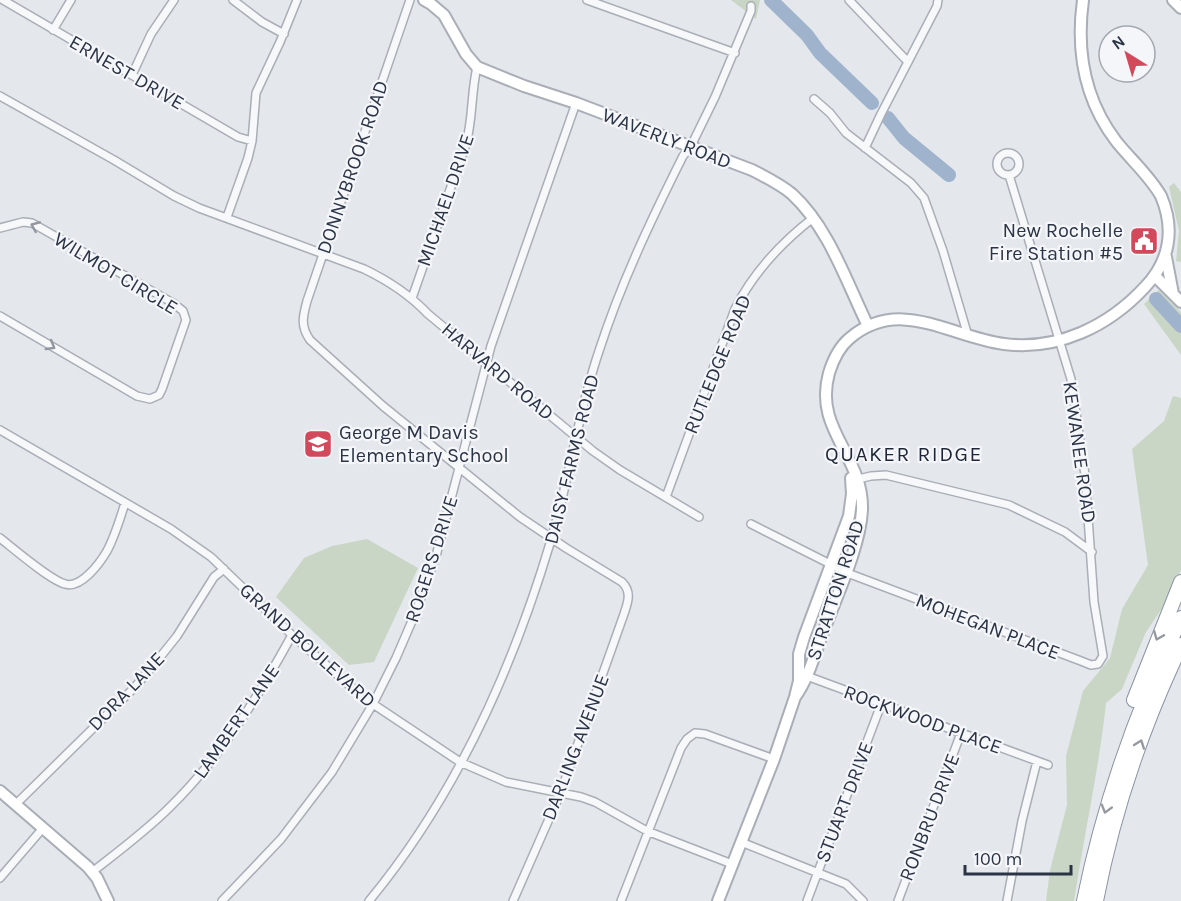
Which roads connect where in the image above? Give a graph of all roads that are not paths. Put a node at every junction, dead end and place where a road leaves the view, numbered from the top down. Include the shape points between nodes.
1 (3, 0) edge
2 (71, 0) edge
3 (174, 0) edge
4 (233, 0) edge
5 (297, 0) edge
6 (410, 0) edge
7 (424, 0) edge
8 (587, 0) edge
9 (849, 0) edge
10 (938, 0) edge
11 (1083, 0) edge
12 (1173, 0) edge
13 (751, 6) dead end
14 (1181, 8) edge
15 (53, 30) junction
16 (284, 34) junction
17 (735, 53) junction
18 (908, 62) junction
19 (477, 67) junction
20 (132, 75) junction
21 (0, 96) edge
22 (814, 99) dead end
23 (576, 103) junction
24 (252, 141) junction
25 (691, 146) junction
26 (865, 148) junction
27 (1008, 175) dead end
28 (227, 217) junction
29 (813, 218) junction
30 (0, 228) edge
31 (322, 253) junction
32 (1166, 254) junction
33 (1155, 276) junction
34 (1174, 295) edge
35 (1137, 296) junction
36 (412, 298) junction
37 (0, 316) edge
38 (868, 326) junction
39 (968, 336) junction
40 (1060, 340) junction
41 (487, 362) junction
42 (0, 430) edge
43 (576, 437) junction
44 (459, 468) junction
45 (855, 479) junction
46 (666, 496) junction
47 (125, 503) junction
48 (699, 517) dead end
49 (751, 524) dead end
50 (0, 538) edge
51 (552, 538) junction
52 (1092, 552) junction
53 (830, 564) junction
54 (224, 569) junction
55 (845, 572) junction
56 (1181, 582) edge
57 (1181, 618) edge
58 (1099, 631) joint
59 (292, 635) junction
60 (1181, 645) edge
61 (802, 674) junction
62 (882, 702) junction
63 (373, 704) junction
64 (961, 733) junction
65 (774, 759) junction
66 (1037, 761) junction
67 (460, 762) junction
68 (1048, 765) dead end
69 (1115, 776) junction
70 (0, 791) edge
71 (560, 794) junction
72 (16, 804) junction
73 (43, 828) junction
74 (647, 831) junction
75 (741, 842) junction
76 (732, 864) junction
77 (92, 872) junction
78 (818, 872) junction
79 (0, 878) edge
80 (108, 901) edge
81 (222, 901) edge
82 (369, 901) edge
83 (513, 901) edge
84 (621, 901) edge
85 (718, 901) edge
86 (807, 901) edge
87 (863, 901) edge
88 (898, 901) edge
89 (1007, 901) edge
90 (1084, 901) edge
91 (1096, 901) edge

1 - 15 street, ERNEST DRIVE
2 - 15 street
3 - 20 street
4 - 16 street
5 - 16 street
6 - 31 street, DONNYBROOK ROAD
7 - 19 street via 444,15
8 - 17 street
9 - 18 street
10 - 18 street
11 - 32 street, STRATTON ROAD via 1080,40 1087,85 1109,131 1161,196 1169,229
12 - 14 street
13 - 17 street, DAISY FARMS ROAD
15 - 20 street, ERNEST DRIVE
16 - 24 street via 256,93
17 - 25 street, DAISY FARMS ROAD
18 - 26 street
19 - 23 street, WAVERLY ROAD
19 - 36 street, MICHAEL DRIVE via 466,144
20 - 24 street, ERNEST DRIVE
21 - 28 street, HARVARD ROAD via 174,196
22 - 26 street
23 - 25 street, WAVERLY ROAD
23 - 41 street, ROGERS DRIVE
24 - 28 street
25 - 29 street, WAVERLY ROAD via 775,182
25 - 43 street, DAISY FARMS ROAD via 682,156 620,290 598,353
26 - 39 street via 911,183 924,198
27 - 40 street, KEWANEE ROAD
28 - 31 street, HARVARD ROAD
29 - 38 street, WAVERLY ROAD
29 - 46 street, RUTLEDGE ROAD via 758,272 735,309
37 -> 30 street, WILMOT CIRCLE via 137,396 150,399 162,389 186,320 183,311 173,303 32,223
31 - 36 street, HARVARD ROAD via 364,269
31 - 44 street, DONNYBROOK ROAD via 302,317 306,334 383,406
32 - 33 street, STRATTON ROAD
32 - 34 street
33 - 34 street
33 - 35 street, STRATTON ROAD
34 - 35 street via 1158,289
35 - 40 street, STRATTON ROAD via 1101,325
36 - 41 street, HARVARD ROAD
38 - 39 street, STRATTON ROAD via 913,319
38 - 45 street, STRATTON ROAD via 841,348 825,387 829,419
39 - 40 street, STRATTON ROAD via 1022,346
40 - 52 street, KEWANEE ROAD via 1079,423
41 - 43 street, HARVARD ROAD
41 - 44 street, ROGERS DRIVE
42 - 47 street, GRAND BOULEVARD
43 - 46 street, HARVARD ROAD via 620,470
43 - 51 street, DAISY FARMS ROAD
44 - 51 street
44 - 63 street, ROGERS DRIVE via 436,556 415,614
45 - 52 street via 886,475 1009,505 1065,532
45 - 53 street, STRATTON ROAD via 849,516
45 - 55 street, STRATTON ROAD via 862,508
46 - 48 street, HARVARD ROAD
47 - 50 street via 108,550 81,581 72,585 56,580
47 - 54 street, GRAND BOULEVARD via 171,529
49 - 53 street
51 - 67 street, DAISY FARMS ROAD via 531,603 489,707
51 - 71 street, DARLING AVENUE via 622,582 629,596
52 - 58 street, KEWANEE ROAD
53 - 55 street
53 - 61 street, STRATTON ROAD via 799,654
54 - 59 street, GRAND BOULEVARD
54 - 72 street, DORA LANE via 214,577 158,661
55 - 58 street, MOHEGAN PLACE via 1091,665 1098,664 1103,656
55 - 61 street, STRATTON ROAD
56 -> 69 highway via 1127,719
57 - 69 highway via 1151,681
59 - 63 street, GRAND BOULEVARD
59 - 77 street, LAMBERT LANE via 249,708 193,783
91 -> 60 highway via 1129,773
61 - 62 street, ROCKWOOD PLACE
61 - 65 street, STRATTON ROAD
62 - 64 street, ROCKWOOD PLACE
62 - 78 street, STUART DRIVE
63 - 67 street, GRAND BOULEVARD
63 - 81 street, ROGERS DRIVE via 313,799
64 - 66 street, ROCKWOOD PLACE
64 - 88 street, RONBRU DRIVE
65 - 74 street via 695,733 681,748
65 - 75 street, STRATTON ROAD
66 - 68 street, ROCKWOOD PLACE
66 - 89 street
67 - 71 street, GRAND BOULEVARD via 506,782
67 - 82 street, DAISY FARMS ROAD via 404,855
69 -> 90 highway
70 - 72 street
71 - 74 street, GRAND BOULEVARD via 595,802
71 - 83 street, DARLING AVENUE
72 - 73 street
73 - 77 street
73 - 79 street
74 - 76 street, GRAND BOULEVARD
74 - 84 street
75 - 76 street, STRATTON ROAD
75 - 78 street
76 - 85 street, STRATTON ROAD
77 - 80 street
78 - 86 street, STUART DRIVE
78 - 87 street via 846,884

